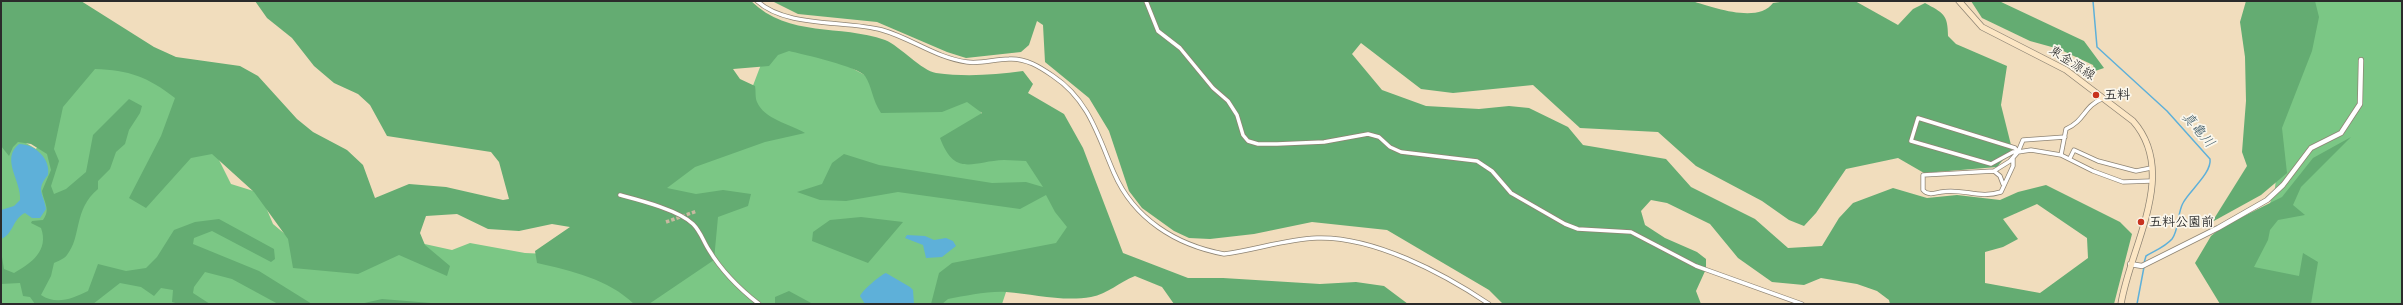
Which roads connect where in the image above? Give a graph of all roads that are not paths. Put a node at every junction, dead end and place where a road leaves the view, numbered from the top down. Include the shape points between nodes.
1 (757, 1) edge
2 (1146, 1) edge
3 (1959, 1) edge
4 (2360, 60) dead end
5 (2104, 98) junction
6 (2065, 136) junction
7 (2018, 152) junction
8 (2060, 155) junction
9 (2013, 158) junction
10 (2070, 158) junction
11 (2152, 168) junction
12 (1994, 171) junction
13 (2151, 181) junction
14 (2003, 184) junction
15 (620, 195) dead end
16 (2130, 264) junction
17 (759, 304) edge
18 (1488, 304) edge
19 (1802, 304) edge
20 (2121, 304) edge

1 - 18 street via 776,12 804,20 886,31 955,60 982,62 1009,59 1034,64 1062,82 1080,99 1095,123 1115,174 1131,202 1164,233 1178,239 1224,254 1316,238 1346,240 1410,260
2 - 19 street via 1158,31 1180,48 1213,88 1228,101 1248,141 1271,144 1324,142 1368,134 1379,137 1390,147 1402,152 1477,161 1492,171 1511,193 1564,224 1578,229 1631,232 1696,266
3 - 5 main road, 東金源線 via 1982,27 2056,64
4 - 16 street via 2358,108 2341,133 2315,145 2307,152 2273,196 2218,228 2142,266
5 - 6 street via 2090,104 2080,121 2066,129
5 - 11 main road, 東金源線 via 2141,131 2148,145
6 - 7 street via 2022,140
6 - 8 street
7 - 7 street via 2013,152 1991,164 1911,141 1918,118 2015,148
7 - 8 street via 2031,150
7 - 9 street
8 - 10 street
9 - 12 street
9 - 14 street via 2013,166
10 - 11 street via 2074,150 2098,161 2136,171
10 - 13 street via 2123,182
11 - 13 main road, 東金源線
12 - 14 street via 2000,176
12 - 14 street via 1923,175 1923,190 1929,194 1953,191 1989,196 2001,192
13 - 16 main road, 東金源線 via 2147,215
15 - 17 street via 669,211 693,224 709,251
16 - 20 main road, 東金源線

